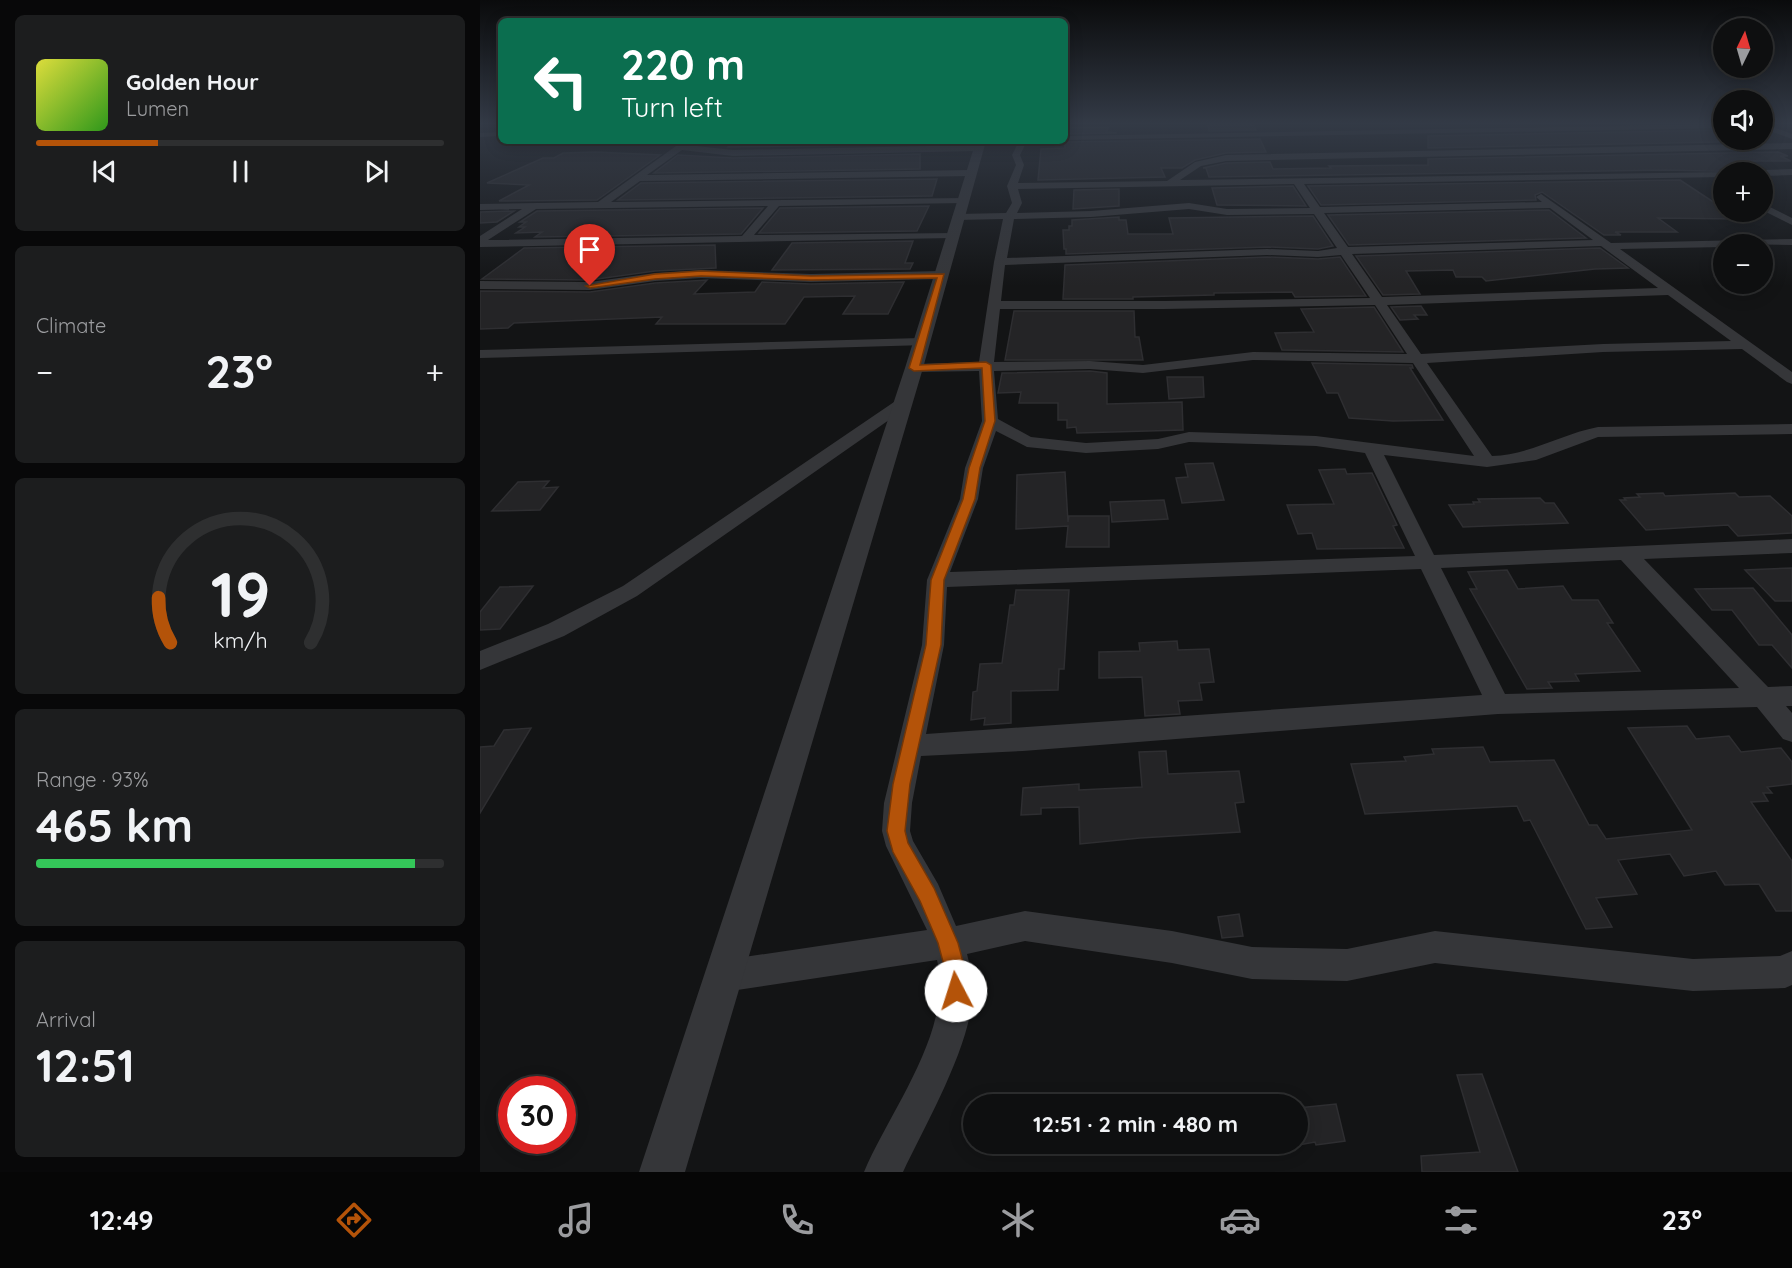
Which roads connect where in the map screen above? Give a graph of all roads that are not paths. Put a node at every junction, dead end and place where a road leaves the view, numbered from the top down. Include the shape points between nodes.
1 (639, 177) joint
2 (656, 177) edge
3 (725, 177) edge
4 (970, 177) edge
5 (1016, 177) edge
6 (1179, 177) edge
7 (1515, 177) junction
8 (1536, 177) edge
9 (1440, 178) joint
10 (1297, 181) junction
11 (1170, 183) junction
12 (1012, 186) junction
13 (776, 203) junction
14 (695, 205) junction
15 (1551, 205) junction
16 (599, 206) junction
17 (480, 207) edge
18 (534, 207) junction
19 (1318, 211) junction
20 (1773, 212) edge
21 (957, 217) junction
22 (1009, 217) junction
23 (1792, 222) edge
24 (745, 239) junction
25 (1792, 242) edge
26 (480, 243) edge
27 (498, 244) junction
28 (1604, 244) junction
29 (1343, 251) junction
30 (480, 256) edge
31 (1000, 262) junction
32 (941, 275) junction
33 (480, 285) edge
34 (1671, 291) junction
35 (1381, 302) junction
36 (996, 305) junction
37 (1744, 345) junction
38 (480, 354) edge
39 (918, 355) junction
40 (1416, 358) junction
41 (986, 365) junction
42 (1792, 379) edge
43 (903, 404) junction
44 (990, 421) junction
45 (1784, 430) edge
46 (1792, 445) edge
47 (1372, 449) junction
48 (1487, 462) junction
49 (1792, 546) edge
50 (1626, 553) junction
51 (1426, 563) junction
52 (937, 580) junction
53 (480, 661) edge
54 (1792, 696) edge
55 (1763, 697) junction
56 (1498, 704) junction
57 (1792, 730) edge
58 (910, 746) junction
59 (948, 943) junction
60 (1792, 967) edge
61 (724, 976) junction
62 (662, 1172) edge
63 (883, 1172) edge

1 - 2 street
1 - 16 street
3 - 14 street
4 - 21 street
5 - 12 street
6 - 11 street
7 - 8 street
7 - 9 street
7 - 15 street
9 - 10 street
10 - 11 street
10 - 19 street
11 - 12 street
12 - 22 street via 1017,203
13 - 14 street
13 - 21 street
13 - 24 street
14 - 16 street
15 - 19 street
15 - 28 street
16 - 18 street
17 - 18 street
18 - 26 street
19 - 22 street via 1238,212 1189,206
19 - 29 street
20 - 23 street
21 - 22 street
21 - 24 street
21 - 32 street
22 - 31 street
24 - 27 street
25 - 28 street
26 - 27 street
27 - 30 street
28 - 29 street
28 - 34 street
29 - 31 street
29 - 35 street
31 - 36 street
32 - 33 street via 811,278 701,274 590,286
32 - 39 street
34 - 35 street
34 - 37 street
35 - 36 street via 1148,307
35 - 40 street
36 - 41 street
37 - 40 street
37 - 42 street
38 - 39 street
39 - 41 street
39 - 43 street
40 - 41 street via 1253,356 1120,369 1090,365
40 - 48 street
41 - 44 street
43 - 53 street via 630,591 556,630
43 - 61 street
44 - 47 street via 1027,442 1086,448 1158,444 1189,437 1316,441
44 - 52 street via 974,468 969,499
45 - 46 street
45 - 48 street via 1598,432 1580,434 1531,456
47 - 48 street
47 - 51 street
49 - 50 street
50 - 51 street
50 - 55 street
51 - 52 street
51 - 56 street
52 - 58 street via 933,645
54 - 55 street
55 - 56 street
55 - 57 street
56 - 58 street
58 - 59 street via 896,831
59 - 60 street via 1025,926 1252,963 1347,965 1435,947 1693,975 1785,972
59 - 61 street
59 - 63 street via 956,973 955,1009 933,1070
61 - 62 street

